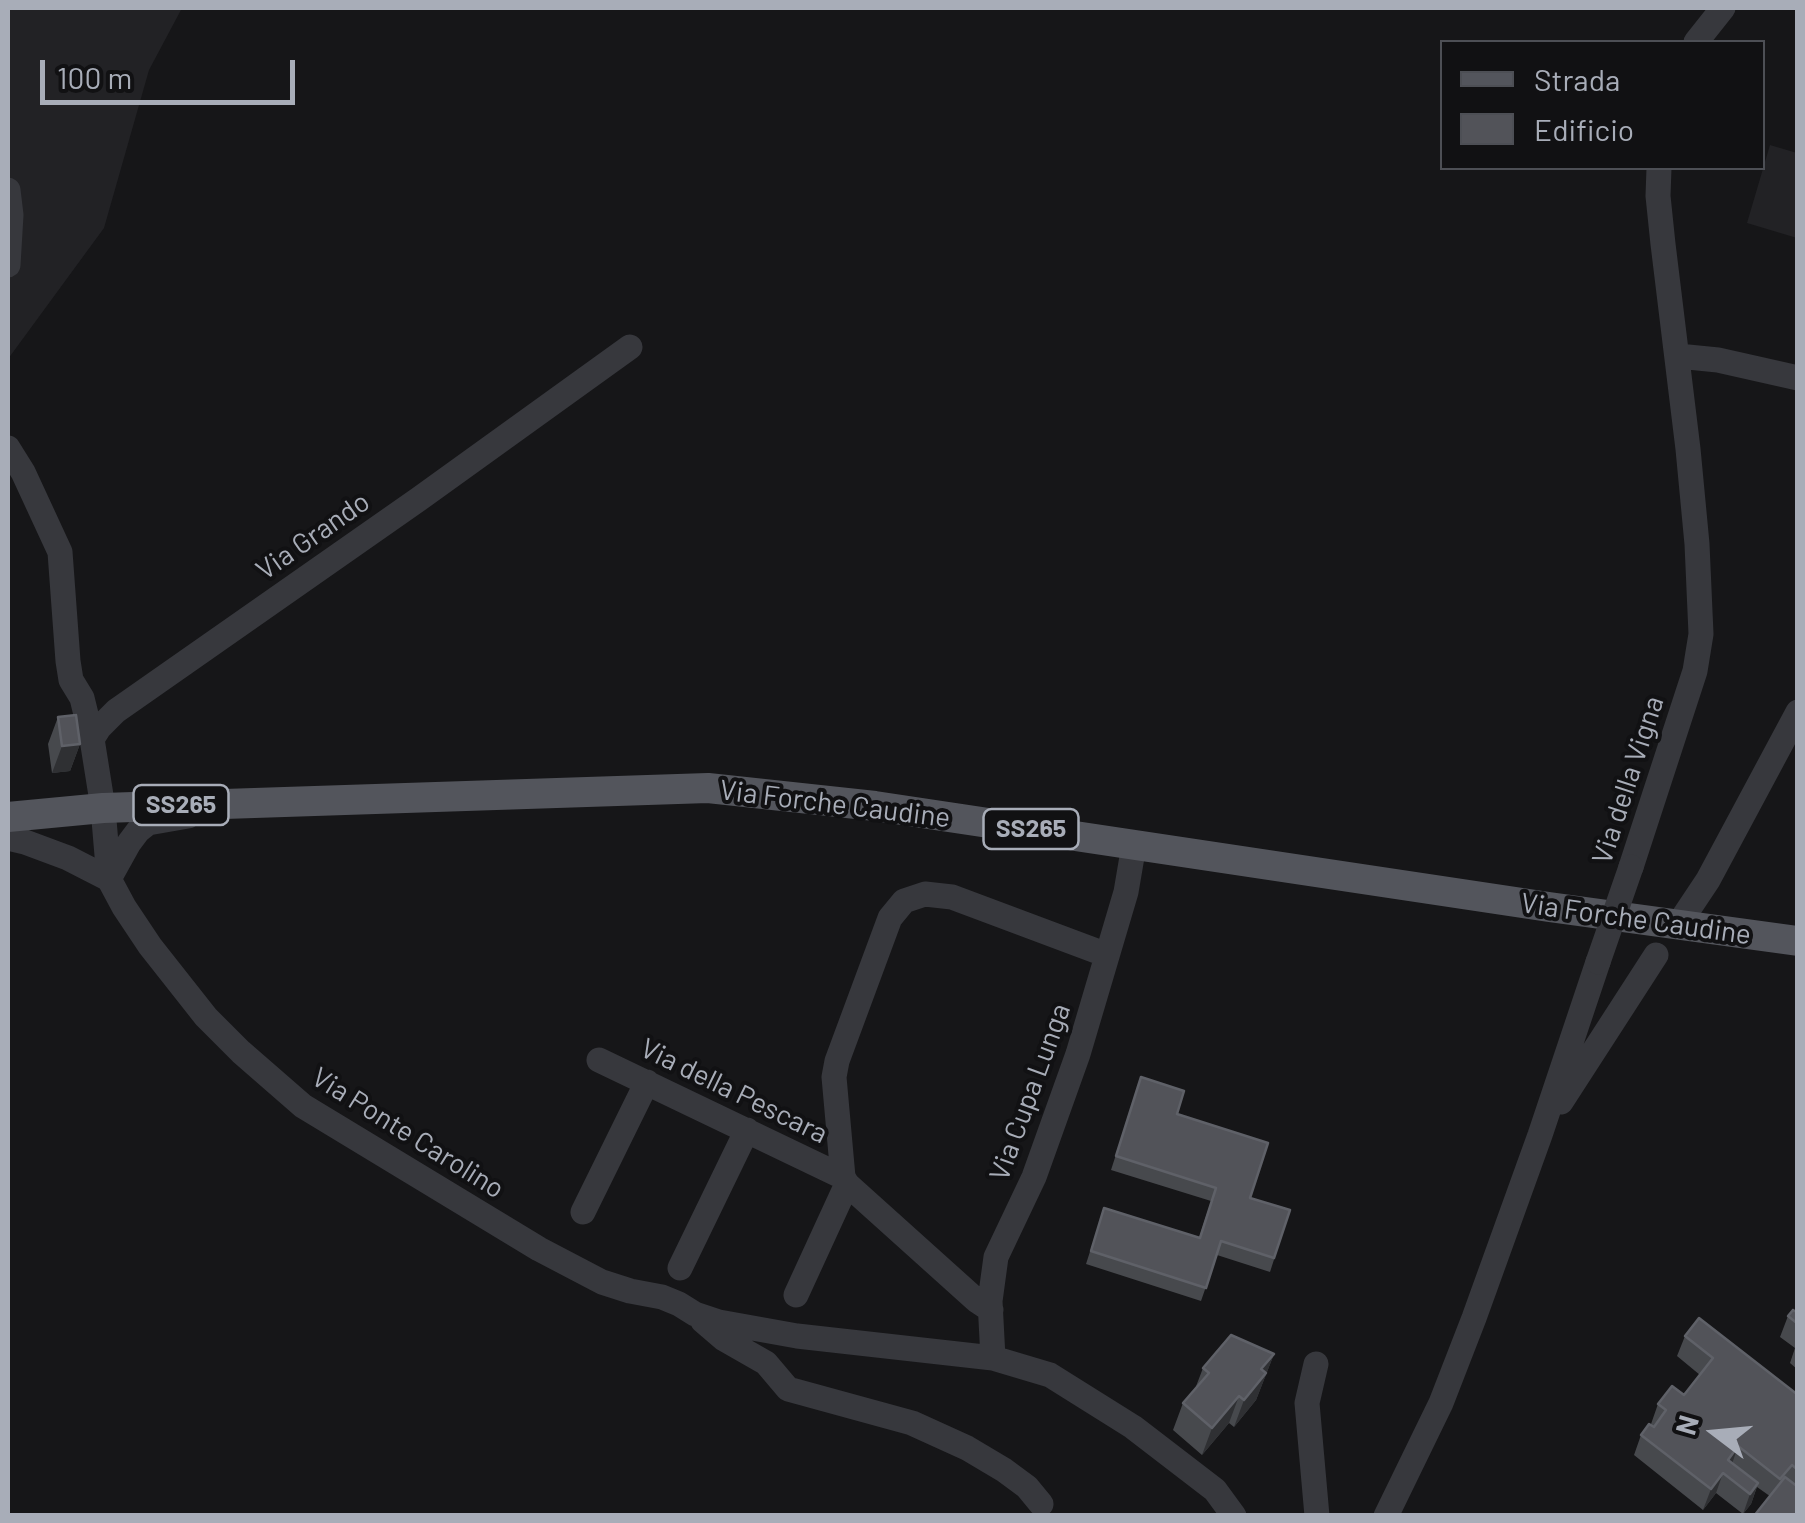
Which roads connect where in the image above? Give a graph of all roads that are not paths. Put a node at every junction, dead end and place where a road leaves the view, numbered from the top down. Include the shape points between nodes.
1 (1723, 8) edge
2 (1698, 40) edge
3 (1658, 170) edge
4 (8, 190) edge
5 (8, 265) edge
6 (630, 347) dead end
7 (1678, 356) junction
8 (1798, 378) edge
9 (8, 448) edge
10 (1798, 712) edge
11 (92, 739) junction
12 (259, 802) junction
13 (103, 808) junction
14 (12, 835) edge
15 (1134, 845) junction
16 (109, 879) junction
17 (1678, 925) junction
18 (1798, 941) edge
19 (1108, 956) junction
20 (1656, 956) dead end
21 (600, 1060) dead end
22 (646, 1082) junction
23 (747, 1130) junction
24 (1540, 1134) junction
25 (845, 1180) junction
26 (583, 1212) dead end
27 (680, 1268) dead end
28 (796, 1295) dead end
29 (991, 1310) junction
30 (695, 1314) junction
31 (994, 1358) junction
32 (1316, 1364) dead end
33 (1041, 1504) dead end
34 (1234, 1516) edge
35 (1316, 1516) edge
36 (1386, 1516) edge

1 - 2 street
3 - 7 street, Via della Vigna
4 - 5 street
6 - 11 street, Via Grando via 116,711
7 - 8 street
7 - 24 street, Via della Vigna, bridge via 1699,651
9 - 11 street via 60,552 72,680
10 - 17 street
11 - 13 street
12 - 13 main road, Via Forche Caudine / SS265
12 - 15 main road, Via Forche Caudine / SS265 via 708,788
12 - 16 street via 148,823
13 - 14 main road, Via Forche Caudine
13 - 16 street, Via Ponte Carolino
14 - 16 street
15 - 17 main road, Via Forche Caudine / SS265
15 - 19 street, Via Cupa Lunga
16 - 30 street, Via Ponte Carolino via 206,1017 303,1106 539,1250 602,1282
17 - 18 main road, Via Forche Caudine / SS265
19 - 25 street, Via della Pescara via 952,897 925,894 904,901 890,918 837,1061
19 - 29 street, Via Cupa Lunga via 1040,1160 996,1257
20 - 24 street, Via della Vigna
21 - 22 street, Via della Pescara
22 - 23 street, Via della Pescara
22 - 26 street
23 - 25 street, Via della Pescara
23 - 27 street
24 - 36 street, Via della Vigna via 1440,1403
25 - 28 street
25 - 29 street, Via della Pescara
29 - 31 street, Via Cupa Lunga
30 - 31 street, Via Ponte Carolino via 798,1336
30 - 33 street, Via Ponte Carolino via 766,1363 788,1389 912,1422 1004,1470
31 - 34 street, Via Ponte Carolino via 1050,1375 1133,1427 1214,1490
32 - 35 street via 1307,1403

